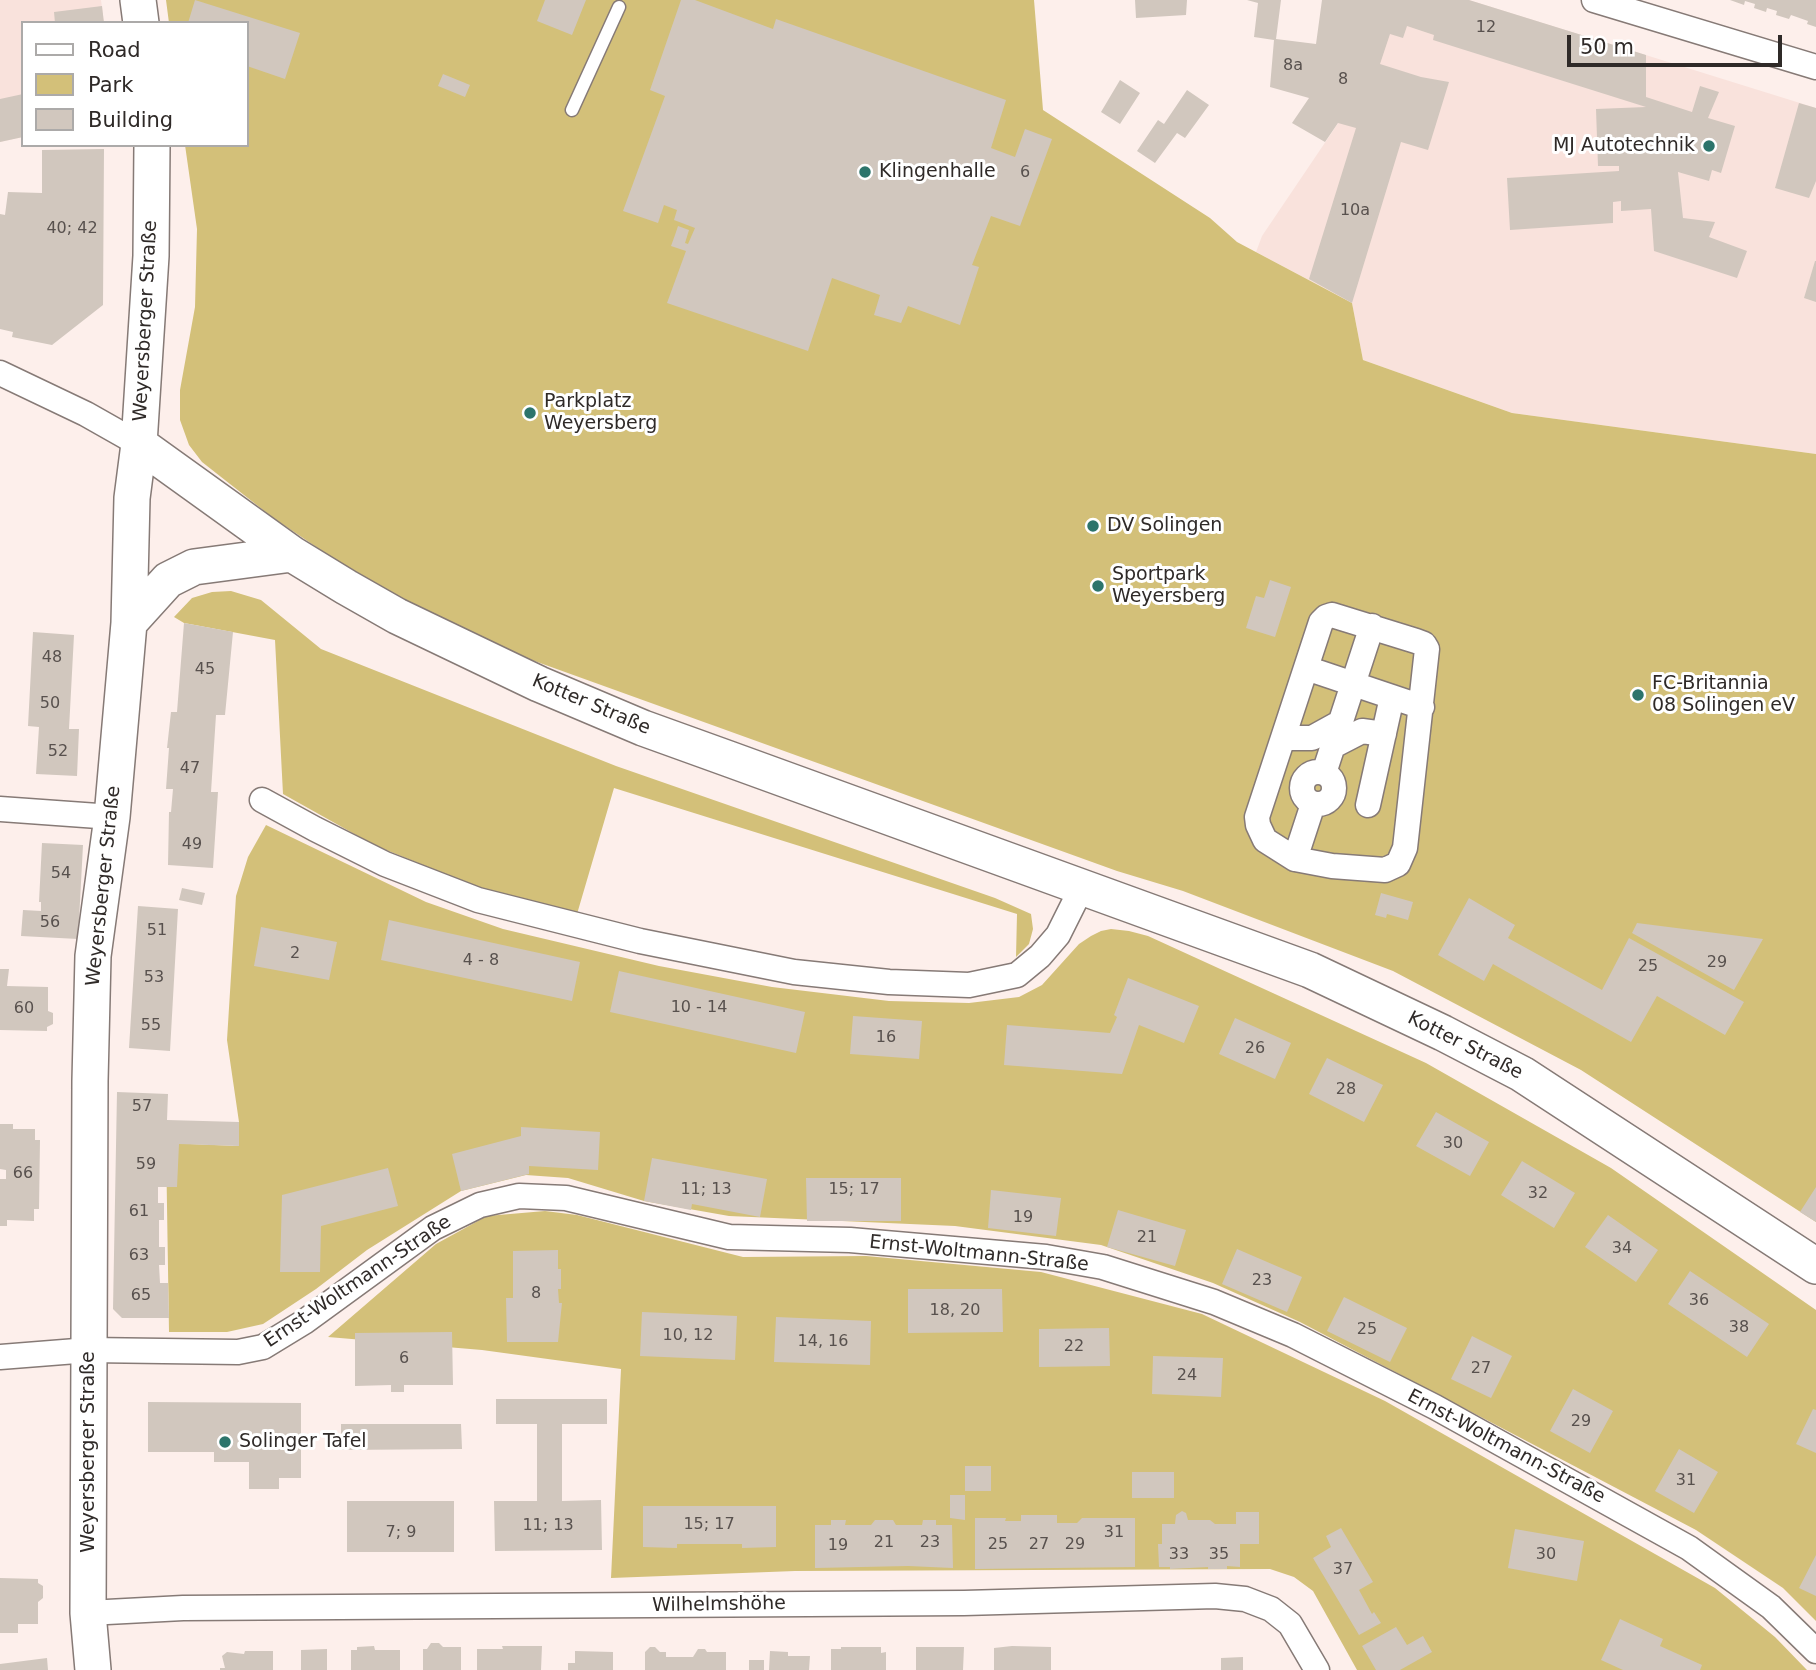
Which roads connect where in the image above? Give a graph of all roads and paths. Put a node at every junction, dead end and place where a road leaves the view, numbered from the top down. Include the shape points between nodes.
1 (138, 0) edge
2 (1594, 0) edge
3 (619, 7) dead end
4 (141, 21) edge
5 (1816, 67) edge
6 (572, 110) dead end
7 (152, 147) edge
8 (0, 373) edge
9 (139, 444) junction
10 (292, 554) junction
11 (129, 623) junction
12 (1372, 626) junction
13 (1306, 668) junction
14 (1353, 684) junction
15 (1392, 697) junction
16 (1422, 707) junction
17 (1341, 722) junction
18 (1384, 734) junction
19 (1283, 738) junction
20 (1333, 746) junction
21 (1273, 772) junction
22 (1318, 788) junction
23 (262, 800) dead end
24 (1368, 805) junction
25 (0, 809) edge
26 (112, 817) junction
27 (1409, 818) junction
28 (1295, 859) junction
29 (1082, 887) junction
30 (1816, 1266) edge
31 (89, 1350) junction
32 (0, 1357) edge
33 (88, 1613) junction
34 (1816, 1651) edge
35 (93, 1670) edge
36 (1317, 1670) edge

1 - 4 street
2 - 5 street
3 - 6 lane
7 - 9 street, Weyersberger Straße via 151,256
8 - 9 street
9 - 10 street, Kotter Straße
9 - 11 street, Weyersberger Straße via 132,498
10 - 11 street via 194,567 168,580
10 - 29 street, Kotter Straße via 397,616 539,684 643,727
11 - 26 street, Weyersberger Straße
12 - 13 street via 1326,617
12 - 14 street
12 - 16 street via 1424,644
13 - 14 street
13 - 19 street
14 - 15 street
14 - 17 street
15 - 16 street
15 - 18 street
16 - 27 street
17 - 19 street via 1312,738
17 - 20 street
18 - 20 street via 1362,730
18 - 24 street
19 - 21 street
20 - 22 street
21 - 22 street
21 - 28 street via 1258,825 1265,840
22 - 24 street
22 - 28 street
23 - 29 street via 385,864 483,901 640,942 815,975 969,985 1017,975 1058,935
24 - 27 street
25 - 26 street
26 - 31 street, Weyersberger Straße via 93,957
27 - 28 street via 1403,856 1385,870
29 - 30 street, Kotter Straße via 1310,970 1443,1033 1522,1074
31 - 32 street, Ernst-Woltmann-Straße
31 - 33 street, Weyersberger Straße
31 - 34 street, Ernst-Woltmann-Straße via 237,1352 263,1347 433,1228 480,1205 519,1196 566,1199 729,1237 850,1240 1046,1257 1103,1267 1214,1302 1293,1335 1435,1407 1689,1548 1772,1607
33 - 35 street, Weyersberger Straße
33 - 36 street, Wilhelmshöhe via 183,1608 1215,1596 1245,1599 1271,1609 1290,1624

